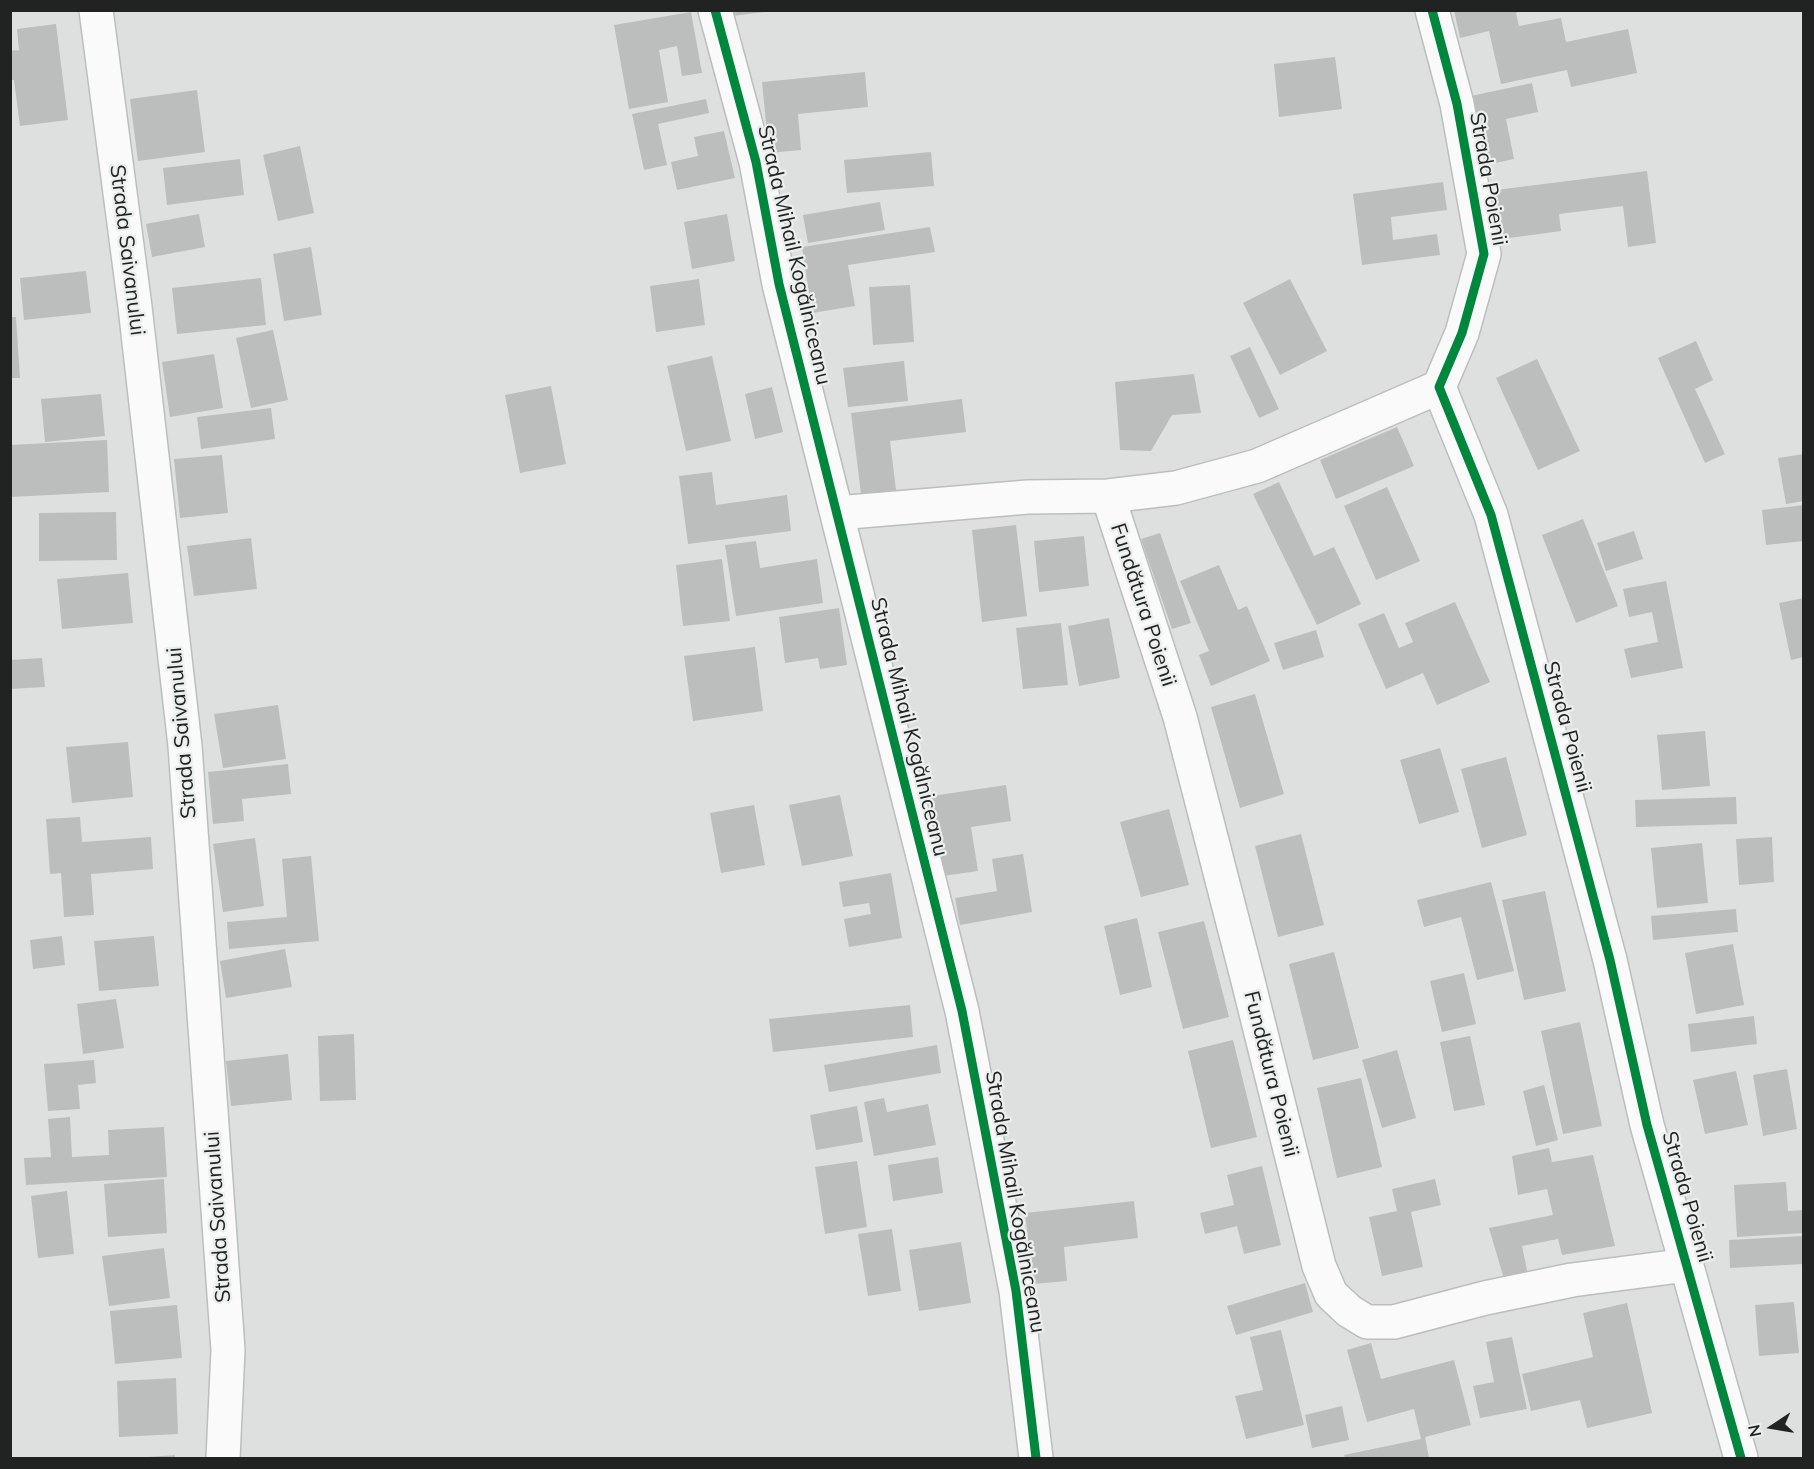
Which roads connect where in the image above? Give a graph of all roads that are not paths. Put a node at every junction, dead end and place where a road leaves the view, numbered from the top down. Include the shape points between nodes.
1 (96, 10) edge
2 (715, 10) edge
3 (1432, 10) edge
4 (1439, 387) junction
5 (1108, 496) junction
6 (837, 513) junction
7 (1688, 1265) junction
8 (223, 1458) edge
9 (1036, 1458) edge
10 (1741, 1458) edge

1 - 8 street, Strada Saivanului via 185,746 228,1350
2 - 6 street, Strada Mihail Kogălniceanu via 756,162 779,284
3 - 4 street, Strada Poienii via 1457,104 1484,254 1462,333
4 - 5 street via 1257,466 1176,488
4 - 7 street, Strada Poienii via 1491,515 1610,960 1647,1125
5 - 6 street via 1028,497
5 - 7 street, Fundătura Poienii via 1180,717 1319,1266 1331,1294 1367,1322 1394,1322 1572,1280
6 - 9 street, Strada Mihail Kogălniceanu via 962,1011 1016,1292
7 - 10 street, Strada Poienii

